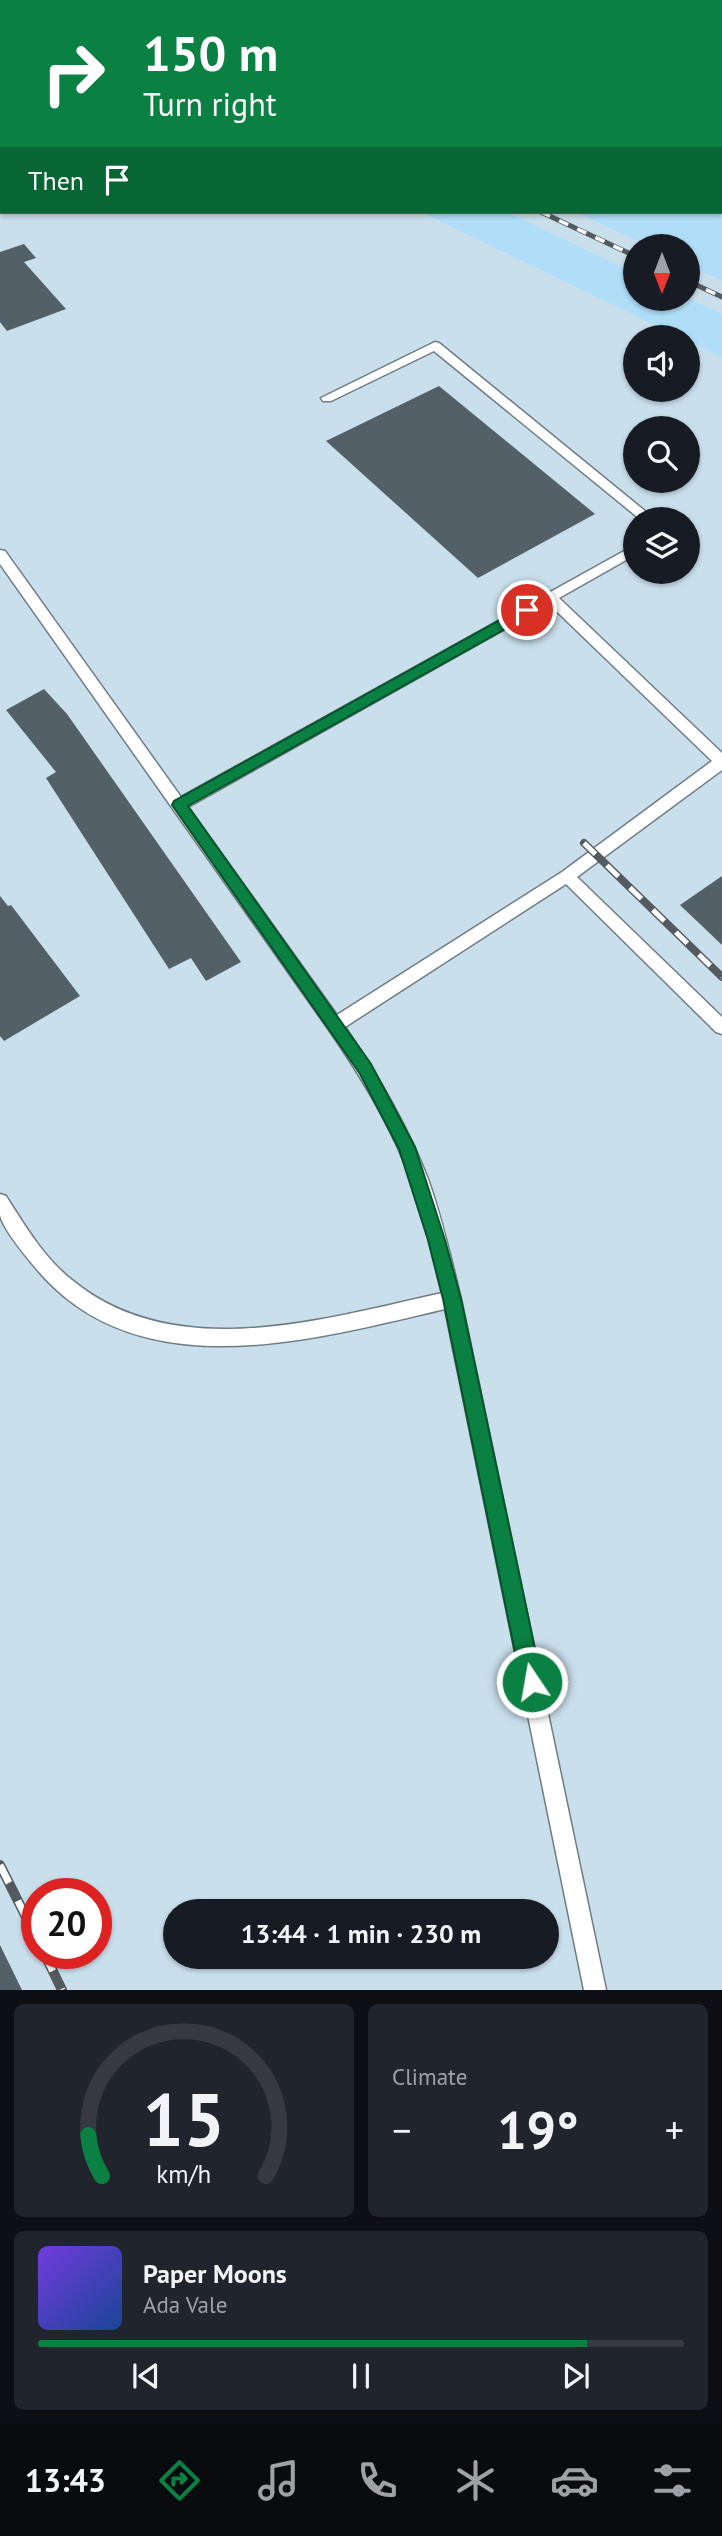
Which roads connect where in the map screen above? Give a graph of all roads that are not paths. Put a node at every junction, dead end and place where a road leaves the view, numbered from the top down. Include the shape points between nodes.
1 (327, 398) dead end
2 (634, 507) edge
3 (0, 554) edge
4 (623, 556) edge
5 (550, 597) junction
6 (722, 762) edge
7 (179, 805) junction
8 (567, 876) junction
9 (335, 1025) junction
10 (722, 1027) edge
11 (0, 1202) edge
12 (452, 1299) junction
13 (596, 1990) edge

1 - 2 lane via 435,346
3 - 7 lane
4 - 5 lane
5 - 6 lane
5 - 7 lane
6 - 8 lane
7 - 9 lane
8 - 9 lane
8 - 10 lane
9 - 12 lane via 407,1147
11 - 12 lane via 66,1287 116,1318 174,1336 210,1339 272,1333
12 - 13 lane

